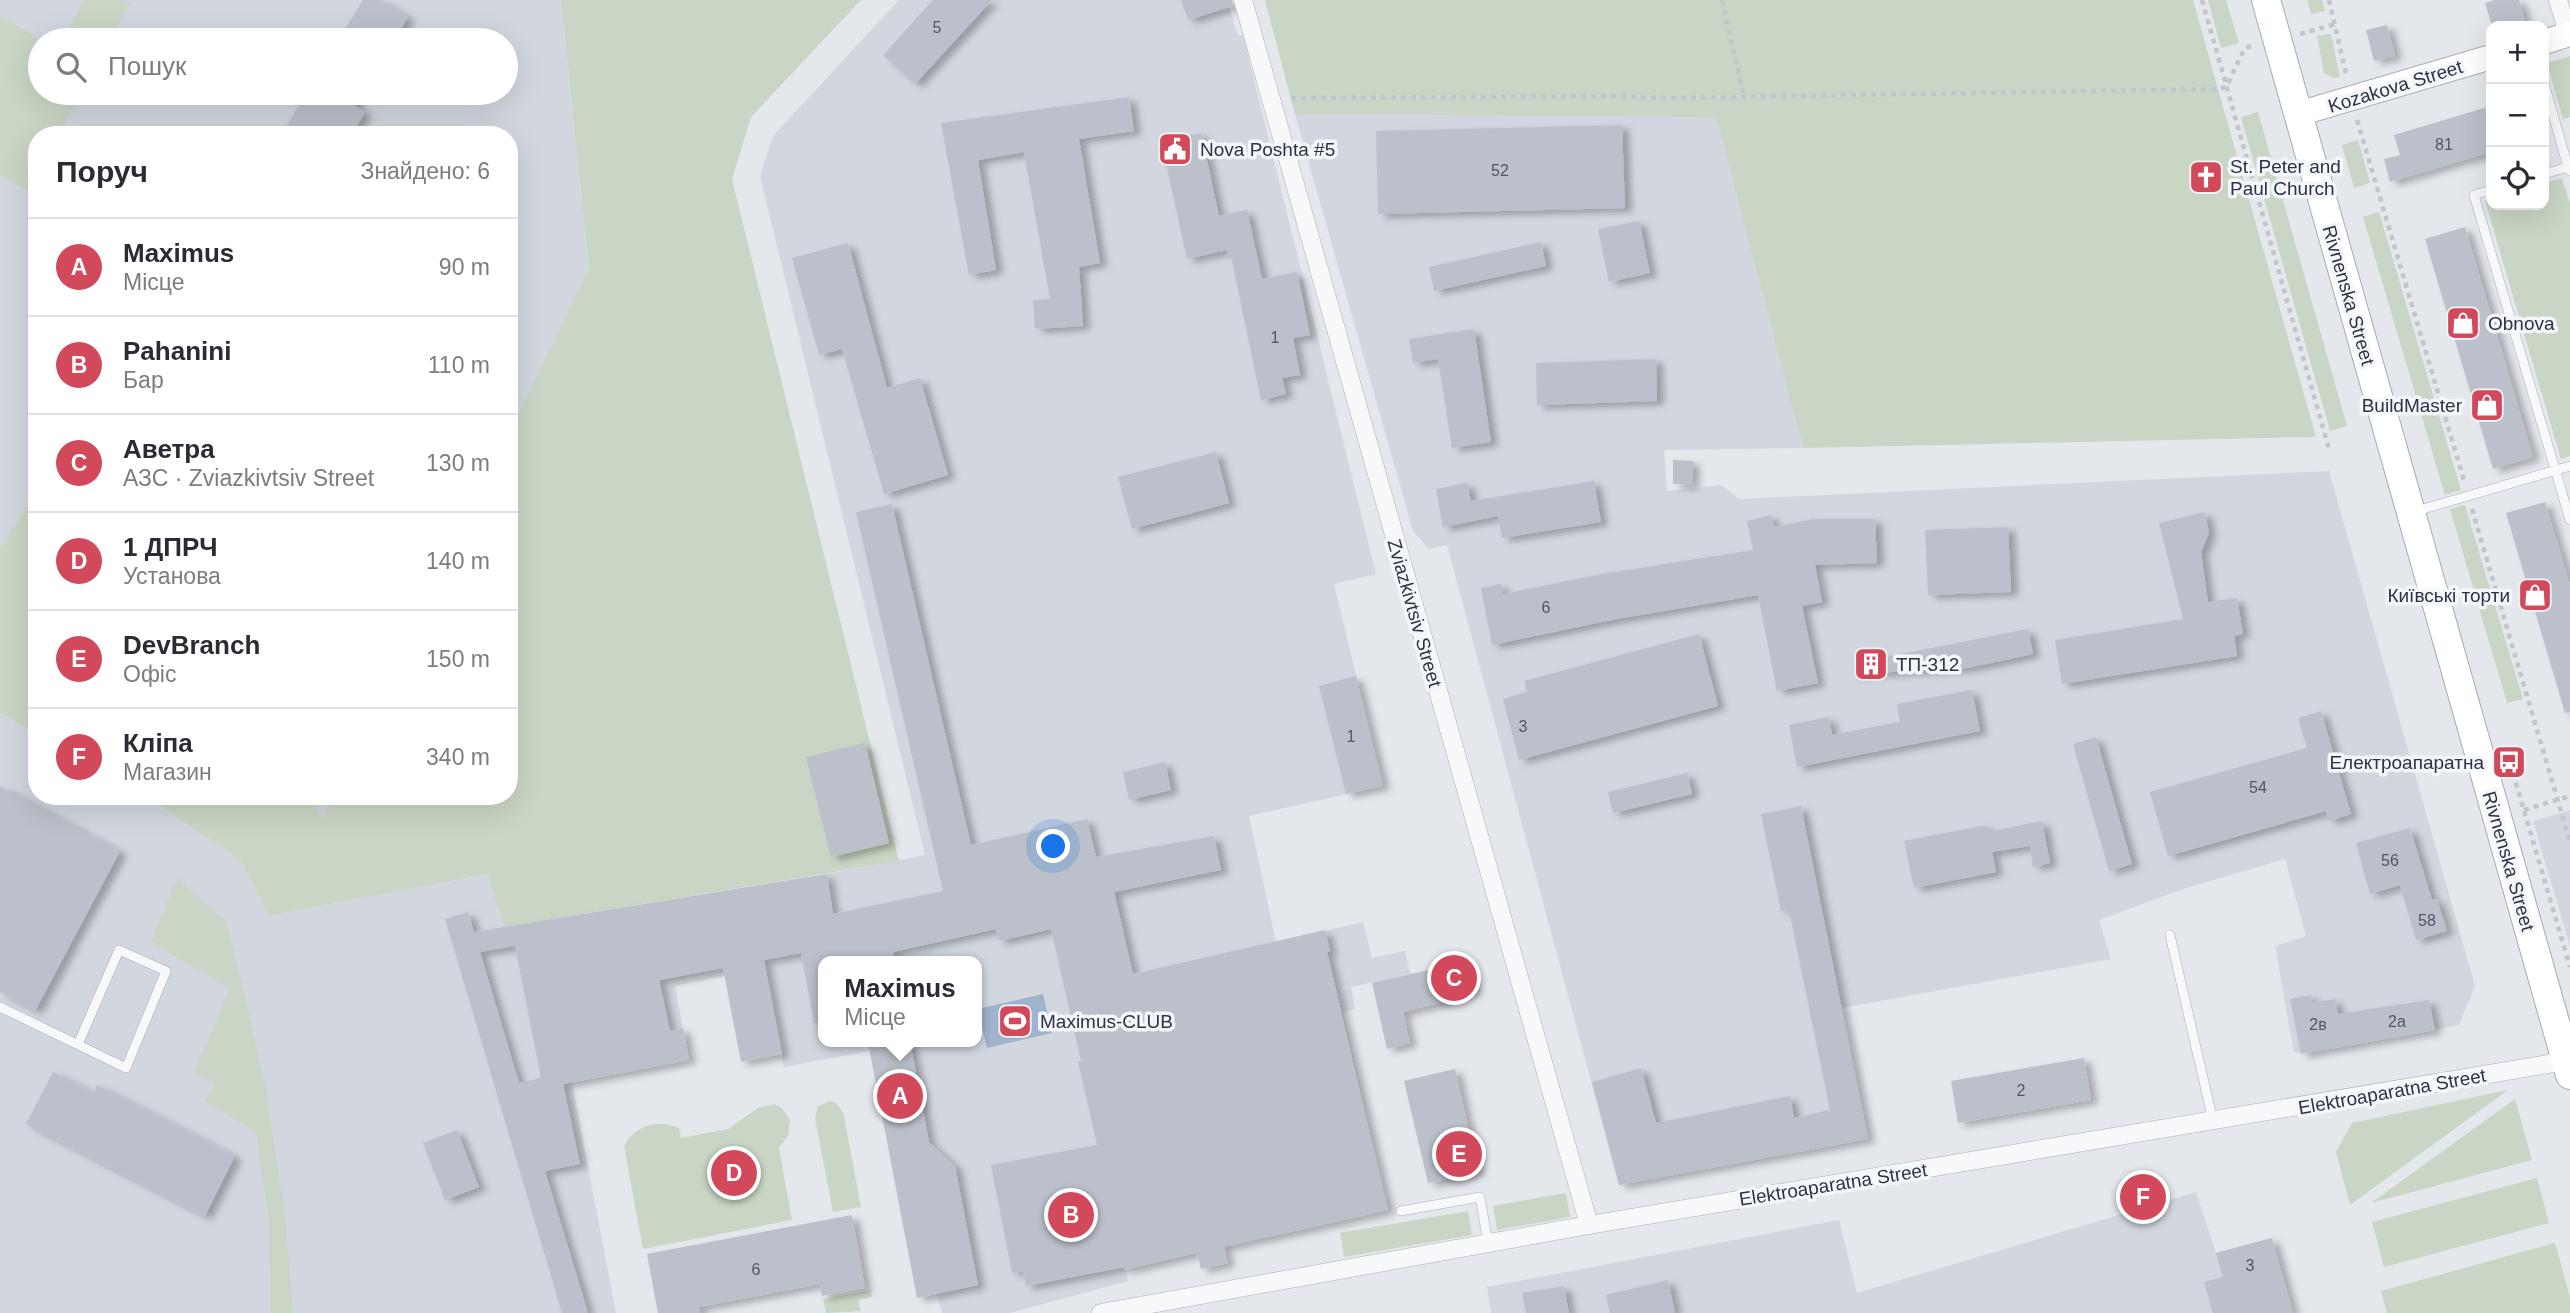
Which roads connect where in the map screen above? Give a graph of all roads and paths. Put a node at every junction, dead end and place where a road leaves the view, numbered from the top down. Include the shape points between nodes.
1 (1243, 0) edge
2 (1722, 0) edge
3 (2202, 0) edge
4 (2266, 0) edge
5 (2329, 0) edge
6 (2558, 0) edge
7 (2569, 34) edge
8 (2549, 40) edge
9 (2486, 58) edge
10 (2544, 84) edge
11 (2226, 87) junction
12 (1744, 97) junction
13 (1271, 99) junction
14 (2351, 99) junction
15 (2298, 114) junction
16 (2569, 170) edge
17 (2549, 173) edge
18 (2486, 191) edge
19 (2329, 449) dead end
20 (2570, 466) edge
21 (2555, 470) junction
22 (2468, 496) junction
23 (2411, 513) junction
24 (2570, 520) edge
25 (2570, 796) edge
26 (2558, 800) junction
27 (2524, 810) dead end
28 (2570, 842) edge
29 (2537, 854) dead end
30 (2170, 935) dead end
31 (2570, 967) edge
32 (0, 1007) edge
33 (78, 1044) junction
34 (2568, 1068) edge
35 (2213, 1121) junction
36 (1401, 1211) dead end
37 (1589, 1225) junction
38 (1488, 1243) junction
39 (1101, 1313) edge

1 - 13 street, Zviazkivtsiv Street
2 - 12 path
3 - 11 path
4 - 15 main road, Rivnenska Street
5 - 14 path
6 - 7 street
7 - 8 street
9 - 14 street, Kozakova Street
10 - 16 lane
11 - 12 path
11 - 19 path
12 - 13 path
13 - 37 street, Zviazkivtsiv Street
14 - 15 street, Kozakova Street
14 - 22 path
15 - 23 main road, Rivnenska Street
16 - 17 lane
18 - 21 lane via 2474,195
20 - 21 lane
21 - 22 lane
21 - 24 lane
22 - 23 lane
22 - 26 path
23 - 34 main road, Rivnenska Street
25 - 26 path
26 - 27 path
26 - 28 path
29 - 31 path
30 - 35 lane
32 - 33 lane
33 - 33 lane via 126,1068 166,971 119,950
34 - 35 street, Elektroaparatna Street
35 - 37 street, Elektroaparatna Street
36 - 38 lane via 1480,1196
37 - 38 street, Elektroaparatna Street
38 - 39 street, Elektroaparatna Street

